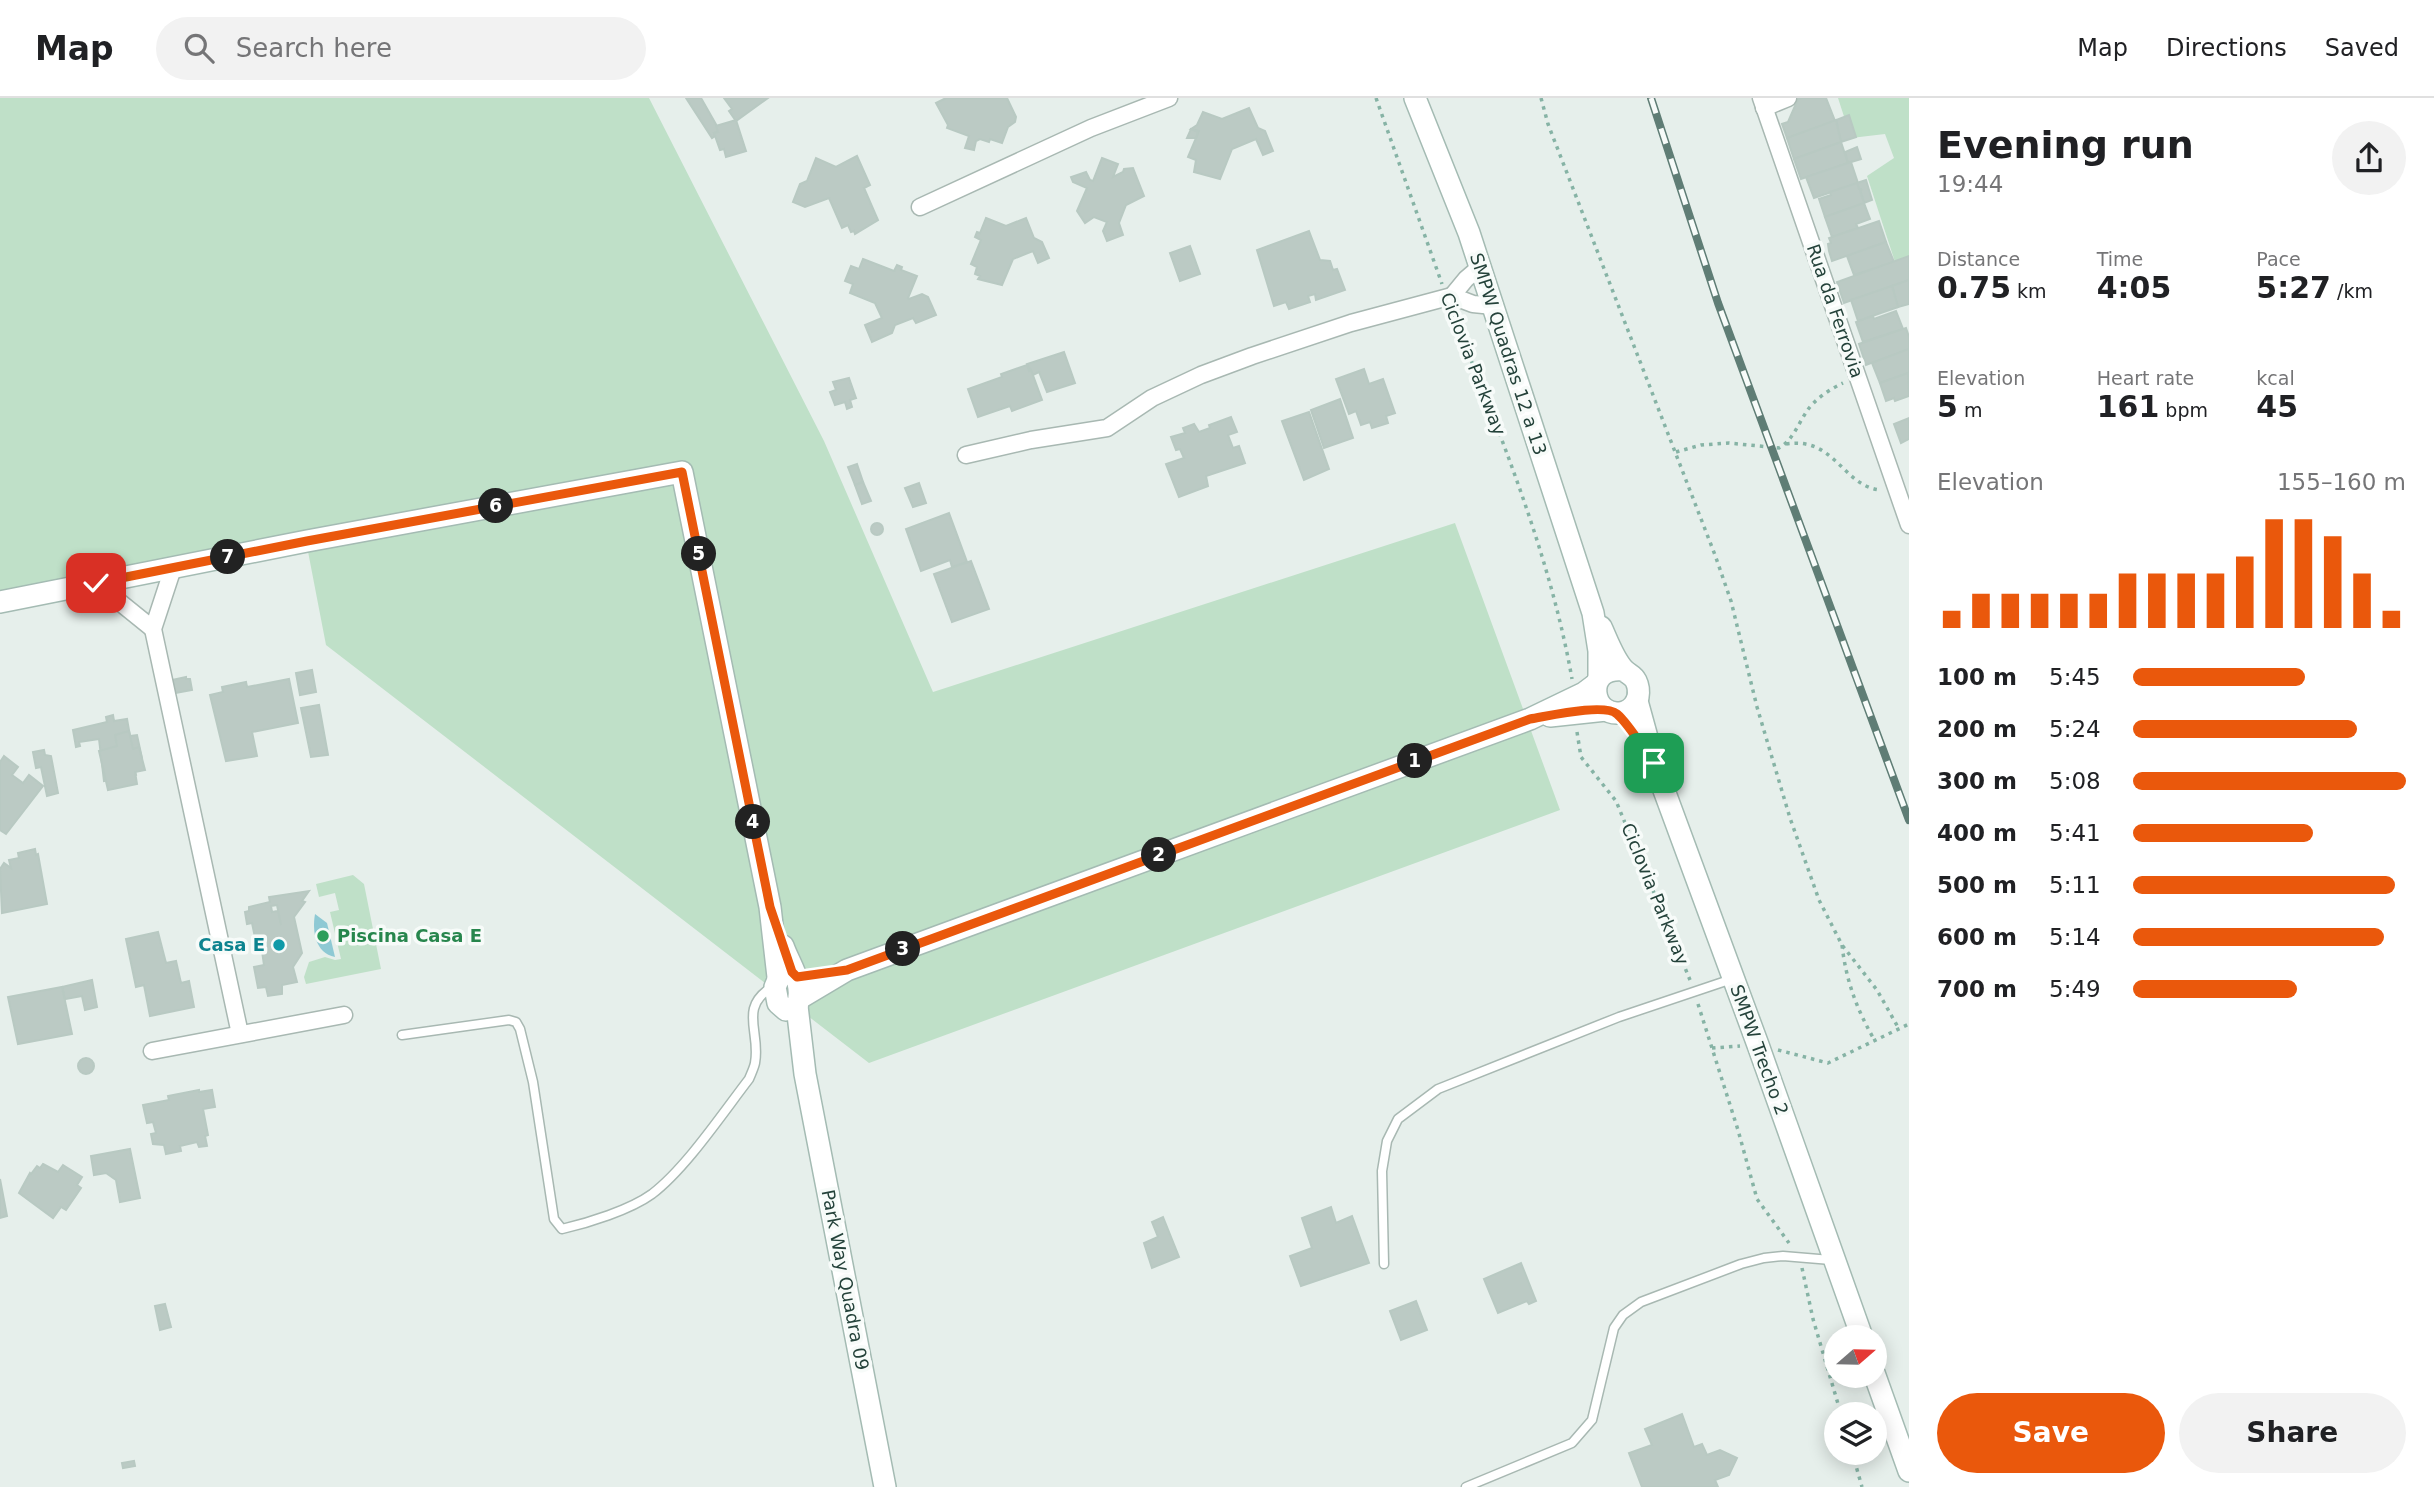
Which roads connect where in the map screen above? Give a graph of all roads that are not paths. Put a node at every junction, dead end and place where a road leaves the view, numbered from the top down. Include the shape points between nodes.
1 (1169, 98) edge
2 (1415, 98) edge
3 (1788, 98) edge
4 (1762, 103) edge
5 (920, 207) dead end
6 (1480, 267) junction
7 (1449, 297) junction
8 (1493, 306) junction
9 (966, 455) dead end
10 (1909, 525) edge
11 (173, 568) junction
12 (96, 583) junction
13 (0, 602) edge
14 (1593, 613) junction
15 (153, 629) junction
16 (1624, 670) junction
17 (1598, 681) junction
18 (1637, 701) junction
19 (1574, 706) junction
20 (1611, 711) junction
21 (1654, 763) junction
22 (1734, 979) junction
23 (789, 989) junction
24 (344, 1015) dead end
25 (240, 1034) junction
26 (402, 1035) dead end
27 (152, 1051) dead end
28 (1834, 1260) junction
29 (1384, 1264) dead end
30 (1858, 1325) edge
31 (1879, 1388) edge
32 (1909, 1471) edge
33 (885, 1487) edge
34 (1466, 1487) edge

1 - 5 street via 1091,128
2 - 6 street, SMPW Quadras 12 a 13
3 - 4 street
4 - 10 street, Rua da Ferrovia
6 - 7 street
6 - 8 street, SMPW Quadras 12 a 13
7 - 8 street
7 - 9 street via 1252,356 1152,398 1107,428
8 - 14 street, SMPW Quadras 12 a 13
11 - 12 street
11 - 15 street
11 - 23 street, Park Way Quadra 09 via 682,472
12 - 13 street
12 - 15 street
14 - 16 street, SMPW Quadras 12 a 13
14 - 17 street, SMPW Quadras 12 a 13
15 - 25 street
16 - 17 street via 1606,671
16 - 18 street via 1639,688
17 - 19 street
17 - 20 street via 1595,693 1599,703
18 - 20 street via 1628,710
18 - 21 street
19 - 20 street
19 - 23 street
20 - 21 street
21 - 22 street, SMPW Trecho 2
22 - 28 street, SMPW Trecho 2
22 - 29 lane via 1619,1017 1438,1089 1398,1119 1387,1141 1382,1171
23 - 26 lane via 761,994 755,1002 755,1062 749,1079 668,1181 635,1204 562,1229 554,1219 533,1082 516,1022
23 - 33 street, Park Way Quadra 09
24 - 25 street
25 - 27 street
28 - 30 street, SMPW Trecho 2
28 - 34 lane via 1765,1258 1641,1302 1614,1328 1592,1420 1581,1435 1572,1443
31 - 32 street

